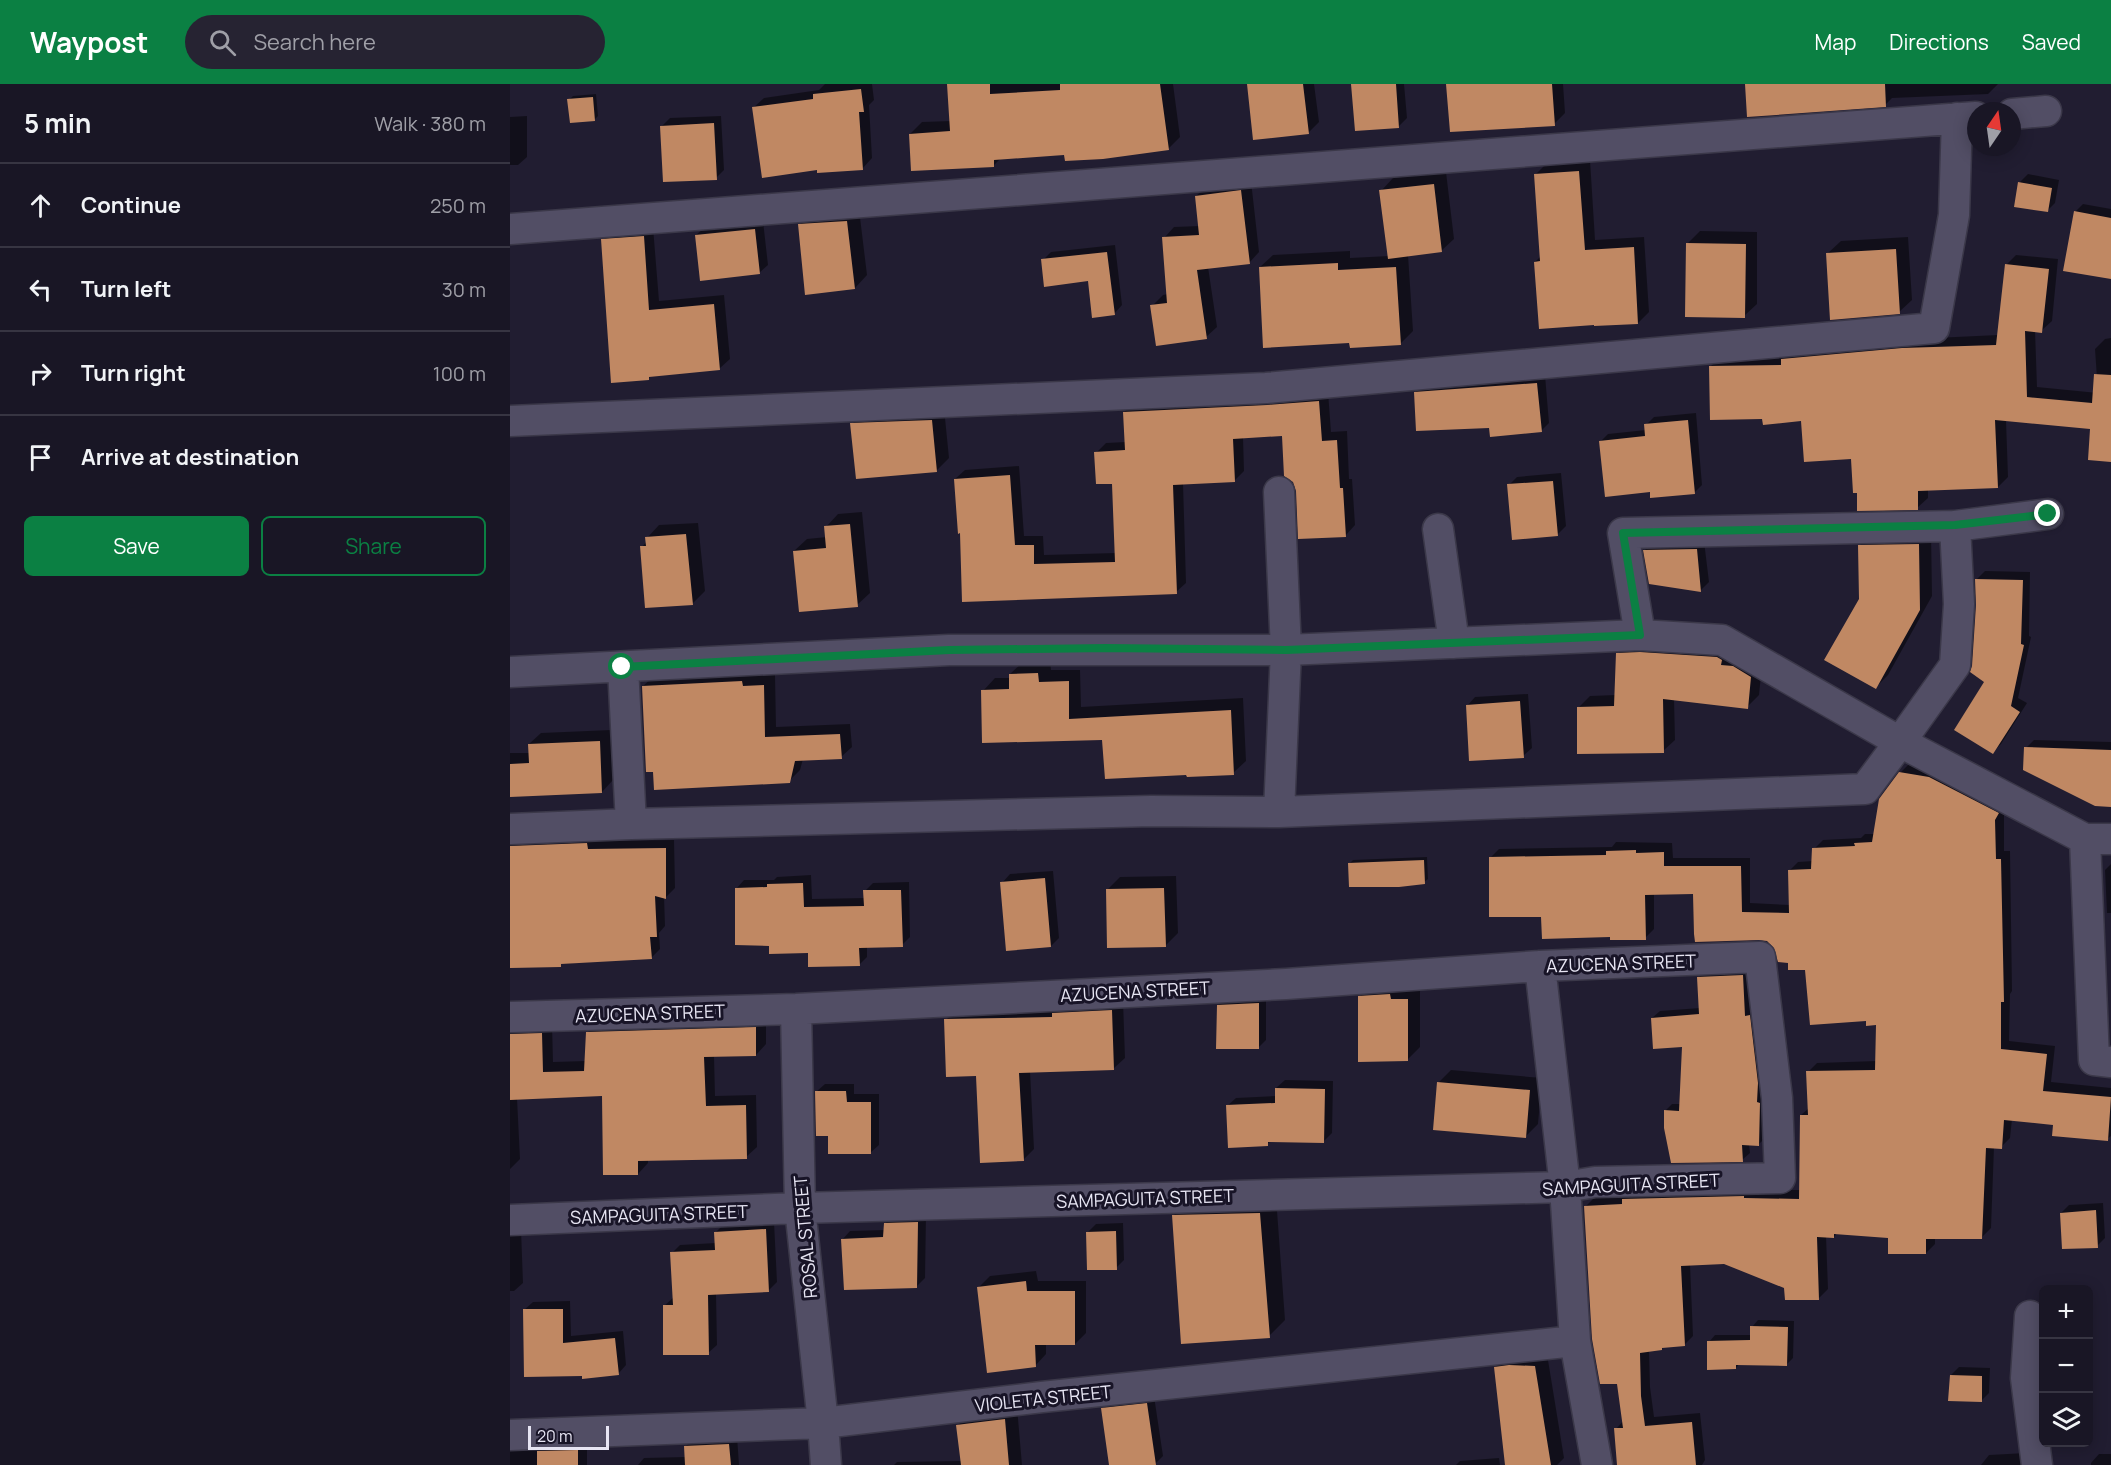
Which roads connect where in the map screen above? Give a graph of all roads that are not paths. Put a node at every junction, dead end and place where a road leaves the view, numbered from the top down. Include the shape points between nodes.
1 (2046, 111) dead end
2 (2021, 113) edge
3 (1966, 118) edge
4 (510, 229) edge
5 (510, 421) edge
6 (1279, 492) dead end
7 (2048, 514) dead end
8 (1955, 525) junction
9 (1438, 529) dead end
10 (1640, 635) junction
11 (1454, 643) junction
12 (1286, 650) junction
13 (622, 667) junction
14 (510, 672) edge
15 (1900, 742) junction
16 (1279, 813) junction
17 (631, 824) junction
18 (510, 829) edge
19 (2098, 839) edge
20 (1540, 966) junction
21 (796, 1009) junction
22 (510, 1017) edge
23 (2111, 1062) edge
24 (1780, 1178) joint
25 (1565, 1187) junction
26 (800, 1208) junction
27 (510, 1220) edge
28 (2030, 1316) dead end
29 (1575, 1341) junction
30 (823, 1423) junction
31 (510, 1435) edge
32 (826, 1465) edge
33 (1597, 1465) edge
34 (2037, 1465) edge

1 - 2 street
3 - 4 street
3 - 5 street via 1934,328 1266,388
6 - 12 street
7 - 8 street
8 - 10 street via 1623,533
8 - 15 street via 1959,604 1955,666
9 - 11 street
10 - 11 street
10 - 15 street via 1722,640
11 - 12 street
12 - 13 street via 949,650
12 - 16 street
13 - 14 street
13 - 17 street
15 - 16 street via 1864,789
15 - 19 street
16 - 17 street via 1151,811
17 - 18 street
19 - 23 street via 2094,1060
20 - 21 street, AZUCENA STREET via 1286,984
20 - 24 street, AZUCENA STREET via 1760,957 1777,1098
20 - 25 street
21 - 22 street, AZUCENA STREET
21 - 26 street, ROSAL STREET
24 - 25 street, SAMPAGUITA STREET via 1595,1182
25 - 26 street, SAMPAGUITA STREET
25 - 29 street
26 - 27 street, SAMPAGUITA STREET
26 - 30 street, ROSAL STREET
28 - 34 street via 2026,1378
29 - 30 street, VIOLETA STREET
29 - 33 street
30 - 31 street, VIOLETA STREET
30 - 32 street, ROSAL STREET

